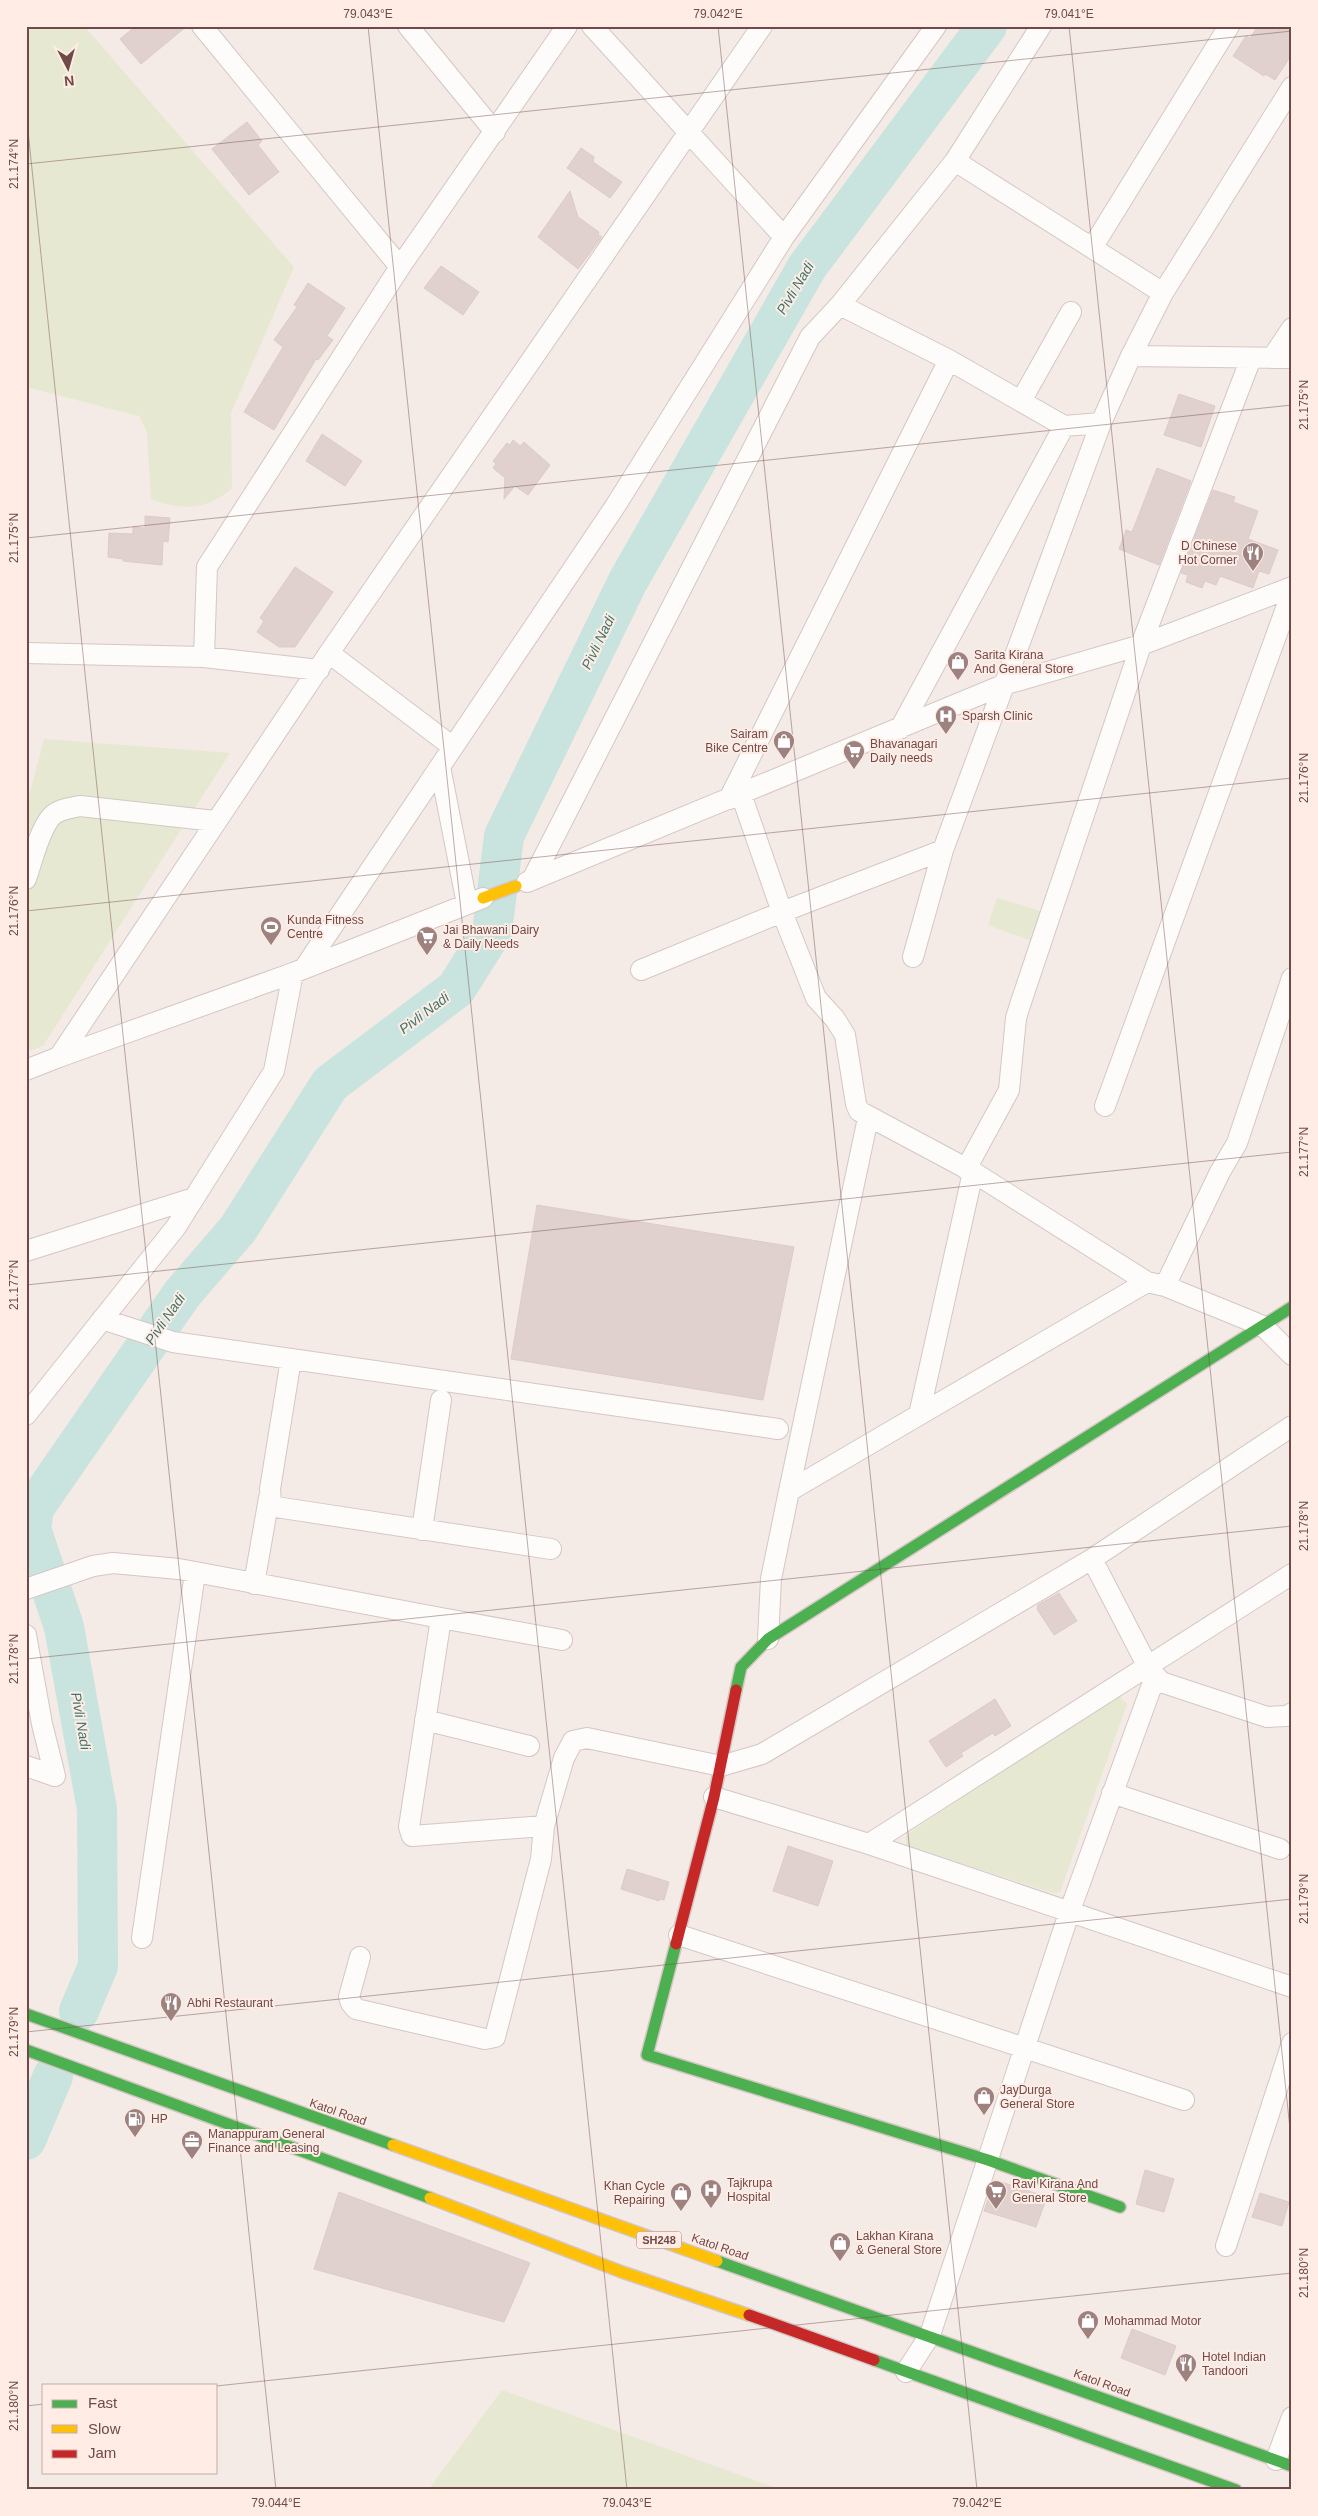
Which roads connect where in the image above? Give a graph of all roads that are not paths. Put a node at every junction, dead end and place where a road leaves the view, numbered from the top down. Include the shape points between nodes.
1 (202, 26) edge
2 (408, 26) edge
3 (568, 26) edge
4 (592, 26) edge
5 (762, 26) edge
6 (936, 26) edge
7 (1041, 26) edge
8 (1229, 26) edge
9 (1292, 87) edge
10 (688, 131) junction
11 (495, 132) junction
12 (955, 161) junction
13 (784, 237) junction
14 (1092, 248) junction
15 (400, 267) junction
16 (1163, 293) junction
17 (840, 305) junction
18 (1071, 312) dead end
19 (1292, 328) edge
20 (1131, 356) junction
21 (1251, 358) junction
22 (1282, 358) edge
23 (949, 360) junction
24 (1021, 401) junction
25 (1101, 423) junction
26 (1064, 426) junction
27 (1292, 586) edge
28 (1292, 592) edge
29 (1141, 645) junction
30 (26, 653) edge
31 (204, 656) junction
32 (324, 662) junction
33 (1003, 685) junction
34 (900, 729) junction
35 (453, 747) junction
36 (440, 767) junction
37 (735, 796) junction
38 (215, 821) junction
39 (943, 850) junction
40 (26, 879) edge
41 (524, 883) junction
42 (475, 901) junction
43 (782, 912) junction
44 (914, 957) dead end
45 (299, 970) junction
46 (641, 970) dead end
47 (1292, 978) edge
48 (59, 1057) junction
49 (26, 1070) edge
50 (1106, 1106) dead end
51 (868, 1118) junction
52 (969, 1170) junction
53 (194, 1198) junction
54 (26, 1251) edge
55 (1156, 1284) junction
56 (1292, 1307) edge
57 (102, 1319) junction
58 (1263, 1326) junction
59 (1292, 1355) edge
60 (291, 1359) junction
61 (441, 1400) dead end
62 (919, 1415) junction
63 (27, 1416) edge
64 (1292, 1426) edge
65 (778, 1429) dead end
66 (789, 1491) junction
67 (269, 1498) junction
68 (422, 1530) junction
69 (551, 1549) dead end
70 (1092, 1559) junction
71 (195, 1572) junction
72 (1292, 1574) edge
73 (254, 1584) junction
74 (31, 1587) edge
75 (441, 1618) junction
76 (26, 1635) edge
77 (768, 1639) junction
78 (562, 1640) dead end
79 (1152, 1672) junction
80 (1292, 1713) edge
81 (425, 1720) junction
82 (529, 1746) dead end
83 (26, 1766) edge
84 (721, 1766) junction
85 (1112, 1793) junction
86 (714, 1797) junction
87 (544, 1826) junction
88 (869, 1844) junction
89 (1280, 1849) dead end
90 (1069, 1913) junction
91 (679, 1935) junction
92 (142, 1938) dead end
93 (360, 1956) dead end
94 (1292, 1987) edge
95 (26, 2014) edge
96 (1292, 2043) edge
97 (1024, 2047) junction
98 (26, 2050) edge
99 (1184, 2100) dead end
100 (988, 2160) junction
101 (1120, 2207) dead end
102 (1226, 2246) dead end
103 (930, 2335) junction
104 (906, 2372) junction
105 (1292, 2418) edge
106 (1284, 2463) edge
107 (1236, 2490) edge

1 - 15 street
2 - 11 street
3 - 11 street
4 - 10 street
5 - 10 street
6 - 13 street
7 - 12 street
8 - 14 street
9 - 16 street
10 - 13 street
10 - 32 street
11 - 15 street
12 - 14 street
12 - 17 street
13 - 35 street via 614,508
14 - 16 street
15 - 31 street via 206,566
16 - 20 street
17 - 23 street
17 - 41 street via 810,337
18 - 24 street
19 - 22 street
20 - 21 street
20 - 25 street
21 - 22 street
21 - 29 street
23 - 24 street
23 - 37 street
24 - 26 street
25 - 26 street
25 - 33 street
26 - 34 street
27 - 29 street
28 - 50 street
29 - 33 street
29 - 52 street via 1016,1018 1010,1090
30 - 31 street
31 - 32 street
32 - 35 street
32 - 38 street
33 - 34 street
33 - 39 street
34 - 37 street
35 - 36 street
36 - 42 street
36 - 45 street
37 - 41 street
37 - 43 street
38 - 40 street via 80,806 62,810 51,818
38 - 48 street
39 - 43 street
39 - 44 street
41 - 42 main road
42 - 45 street
43 - 46 street
43 - 51 street via 816,998 840,1027 856,1104 859,1112
45 - 48 street
45 - 53 street via 274,1071
47 - 55 street via 1237,1143
48 - 49 street
51 - 52 street
51 - 66 street
52 - 55 street
52 - 62 street
53 - 54 street
53 - 57 street via 176,1227
55 - 58 street
55 - 62 street
56 - 58 main road
57 - 60 street via 173,1342
57 - 63 street
58 - 59 street
58 - 77 main road
60 - 65 street
60 - 67 street
61 - 68 street
62 - 66 street
64 - 70 street
66 - 77 street via 771,1579
67 - 68 street via 276,1507
67 - 73 street
68 - 69 street
70 - 79 street
70 - 84 street via 762,1754
71 - 73 street
71 - 74 street via 113,1563
71 - 92 street
72 - 79 street
73 - 75 street
75 - 78 street
75 - 81 street
76 - 83 street via 55,1776
77 - 84 main road via 741,1667
79 - 80 street via 1162,1682 1267,1717
79 - 85 street
79 - 88 street
81 - 82 street
81 - 87 street via 409,1827 412,1836
84 - 86 main road
84 - 87 street via 587,1738 572,1741
85 - 89 street
85 - 90 street
86 - 88 street
86 - 91 main road
87 - 93 street via 541,1859 495,2037 485,2039 356,2009 349,1997
88 - 90 street
90 - 94 street
90 - 97 street
91 - 97 street
91 - 100 main road via 647,2055
95 - 103 main road, Katol Road / SH248 via 197,2081
96 - 102 street
97 - 99 street
97 - 100 street
98 - 104 main road via 189,2104 622,2272
100 - 101 main road
100 - 103 street
103 - 104 street
103 - 106 main road, Katol Road / SH248
104 - 107 main road
105 - 106 street

